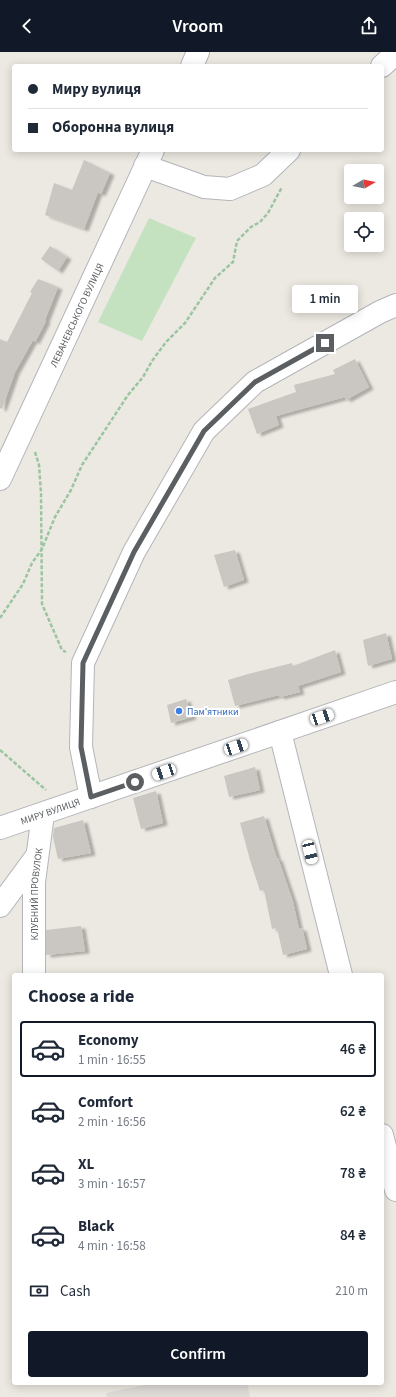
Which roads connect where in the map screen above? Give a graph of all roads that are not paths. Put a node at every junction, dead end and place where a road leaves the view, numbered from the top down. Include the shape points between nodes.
1 (198, 52) edge
2 (396, 53) edge
3 (193, 64) edge
4 (384, 64) edge
5 (287, 152) edge
6 (149, 158) edge
7 (396, 305) edge
8 (0, 480) edge
9 (396, 692) edge
10 (280, 732) junction
11 (91, 797) junction
12 (43, 814) junction
13 (0, 828) edge
14 (38, 853) junction
15 (0, 906) edge
16 (34, 973) edge
17 (341, 973) edge
18 (384, 1143) edge
19 (396, 1190) edge

1 - 3 street
2 - 4 street
5 - 6 street via 263,174 230,189 204,187
6 - 8 street, ЛЕВАНЕВСЬКОГО ВУЛИЦЯ
7 - 11 street via 255,382 204,431 134,552 83,663 81,747
9 - 10 street, МИРУ ВУЛИЦЯ
10 - 11 street, МИРУ ВУЛИЦЯ
10 - 17 street
11 - 12 street, МИРУ ВУЛИЦЯ
12 - 13 street, МИРУ ВУЛИЦЯ
12 - 14 street, КЛУБНИЙ ПРОВУЛОК
14 - 15 street
14 - 16 street, КЛУБНИЙ ПРОВУЛОК via 34,882
18 - 19 street

